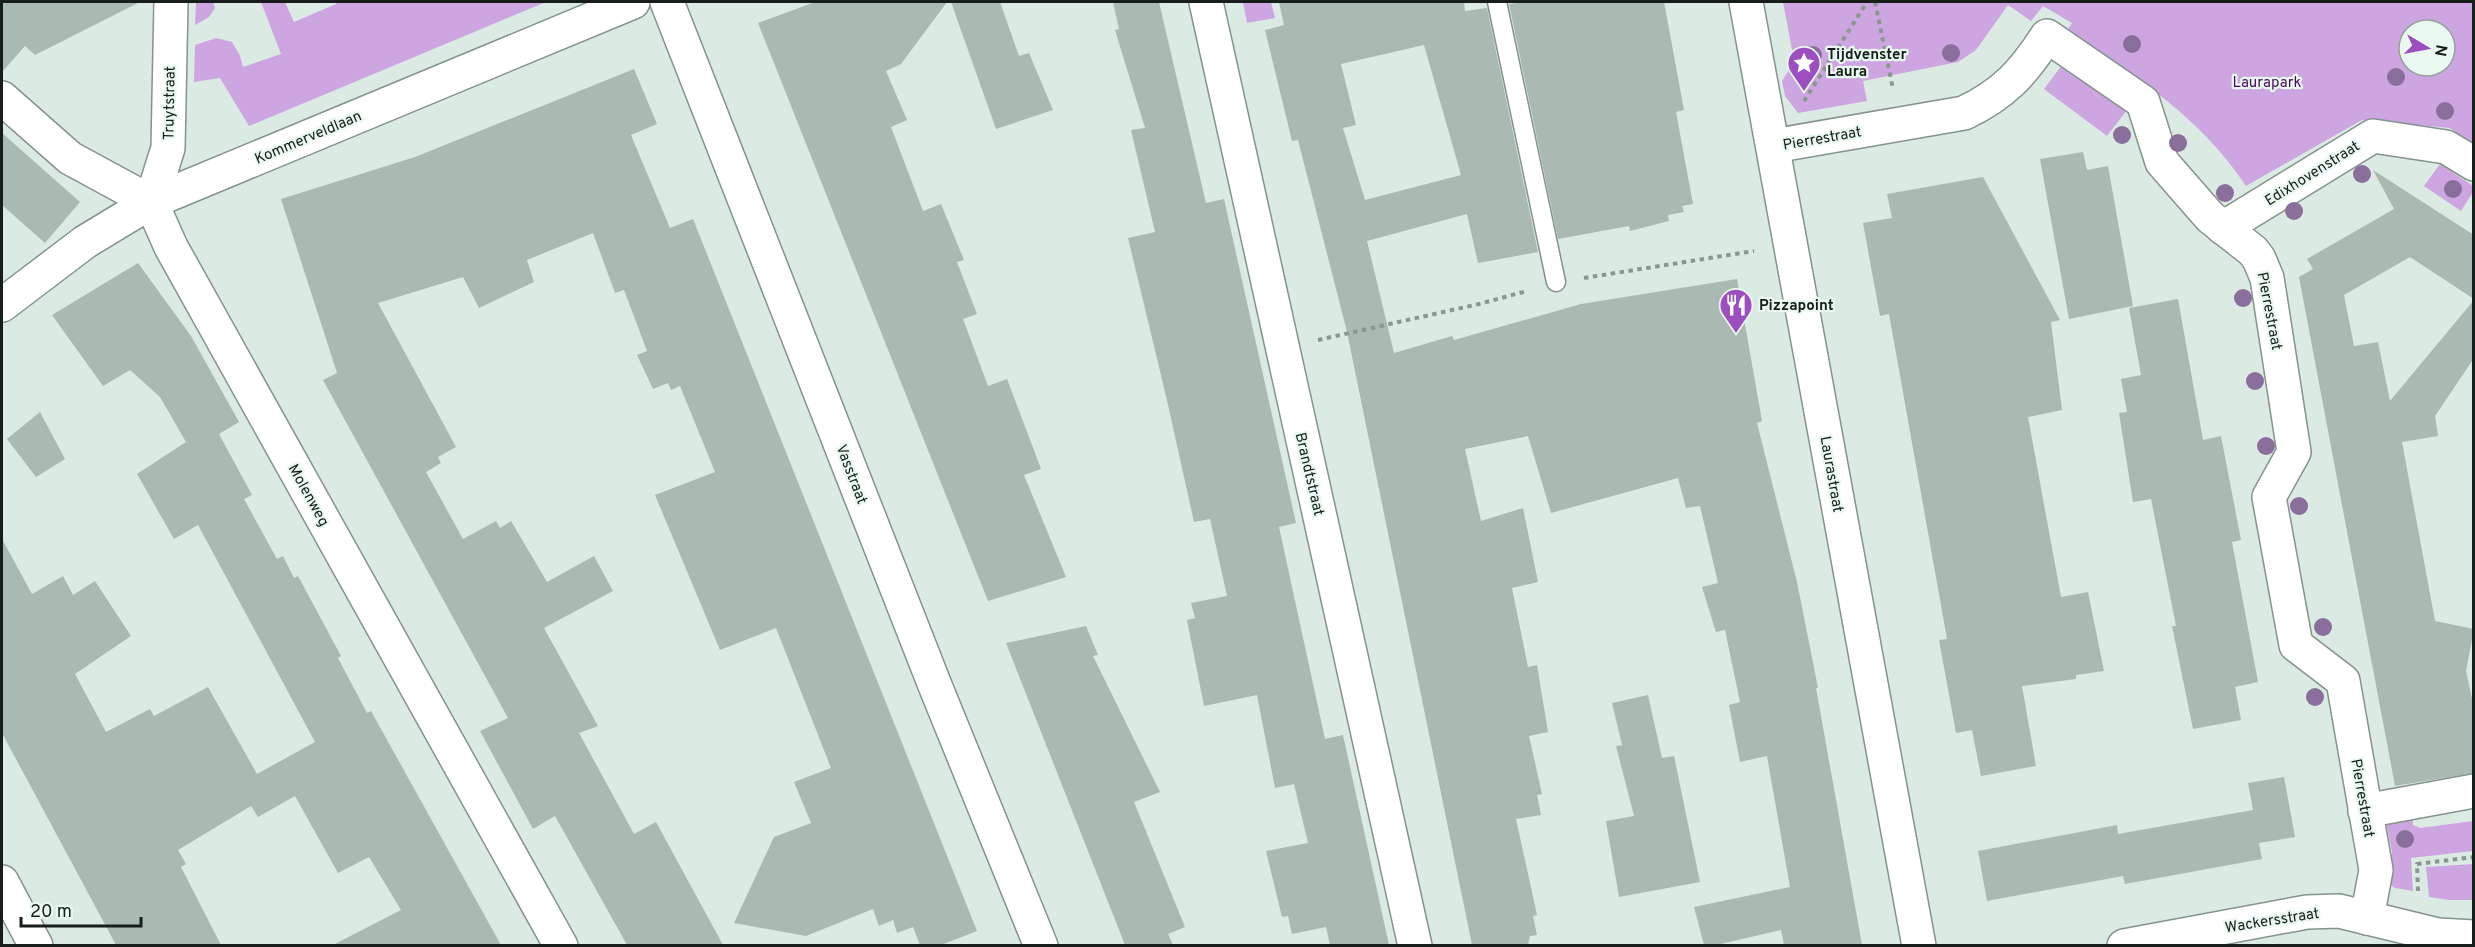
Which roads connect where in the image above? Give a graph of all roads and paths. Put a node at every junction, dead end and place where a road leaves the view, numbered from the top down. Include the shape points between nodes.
1 (171, 2) edge
2 (633, 2) edge
3 (667, 2) edge
4 (1206, 2) edge
5 (1497, 2) edge
6 (1746, 2) edge
7 (1867, 2) edge
8 (1875, 2) edge
9 (2, 98) edge
10 (1900, 125) junction
11 (1773, 146) junction
12 (2474, 164) edge
13 (151, 202) junction
14 (2223, 228) junction
15 (1556, 282) dead end
16 (2, 305) edge
17 (2474, 791) edge
18 (2365, 811) junction
19 (2474, 857) edge
20 (2, 882) edge
21 (2367, 918) junction
22 (2419, 931) junction
23 (2469, 940) edge
24 (36, 945) edge
25 (561, 945) edge
26 (1041, 945) edge
27 (1415, 945) edge
28 (1919, 945) edge
29 (2124, 945) edge

1 - 13 street, Truytstraat via 168,148
2 - 13 street, Kommerveldlaan
3 - 26 street, Vasstraat
4 - 27 street, Brandtstraat
5 - 15 lane
6 - 11 street, Laurastraat
7 - 11 path via 1827,69
8 - 10 path
9 - 13 street via 70,158
10 - 11 street, Pierrestraat
10 - 14 street, Pierrestraat via 1964,113 1988,102 2027,67 2047,36 2143,102 2162,162
11 - 28 street, Laurastraat
12 - 14 street, Edixhovenstraat via 2446,147 2373,136
13 - 16 street, Kommerveldlaan via 85,242
13 - 25 street, Molenweg via 171,247
14 - 18 street, Pierrestraat via 2253,251 2267,278 2294,452 2269,497 2296,645 2343,681
17 - 18 street
18 - 21 street, Pierrestraat via 2376,870
19 - 22 path via 2417,864
20 - 24 street
21 - 22 street, Wackersstraat
21 - 29 street, Wackersstraat via 2339,911 2307,912
22 - 23 street, Wackersstraat

